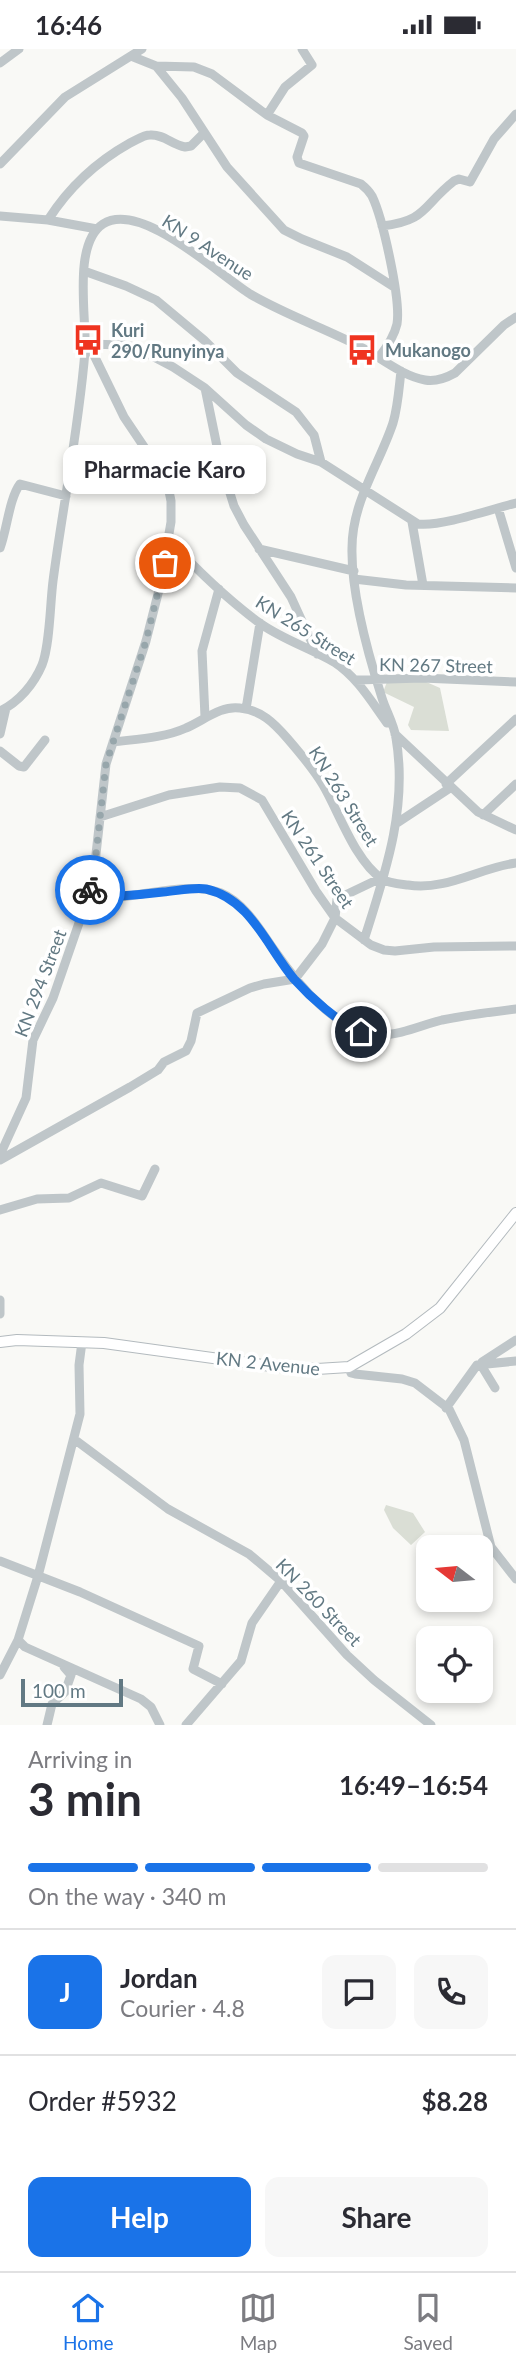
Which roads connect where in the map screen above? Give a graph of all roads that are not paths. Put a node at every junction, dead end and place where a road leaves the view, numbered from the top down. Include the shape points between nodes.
1 (19, 49) edge
2 (142, 49) edge
3 (302, 49) edge
4 (131, 57) junction
5 (0, 63) edge
6 (156, 66) junction
7 (516, 114) edge
8 (267, 115) junction
9 (204, 133) junction
10 (2, 158) edge
11 (0, 216) edge
12 (48, 220) junction
13 (382, 226) junction
14 (97, 229) junction
15 (84, 271) junction
16 (394, 287) junction
17 (516, 317) edge
18 (87, 344) junction
19 (379, 357) junction
20 (401, 370) junction
21 (205, 388) junction
22 (321, 462) junction
23 (365, 489) junction
24 (66, 496) junction
25 (516, 503) edge
26 (498, 508) junction
27 (412, 522) junction
28 (169, 540) junction
29 (0, 548) edge
30 (259, 549) junction
31 (516, 568) edge
32 (354, 575) junction
33 (423, 585) junction
34 (516, 588) edge
35 (219, 589) junction
36 (260, 623) junction
37 (317, 654) junction
38 (376, 678) junction
39 (356, 680) junction
40 (516, 682) edge
41 (246, 709) junction
42 (3, 710) edge
43 (205, 717) junction
44 (516, 719) edge
45 (0, 734) edge
46 (396, 735) junction
47 (45, 740) dead end
48 (113, 742) junction
49 (0, 751) edge
50 (516, 784) edge
51 (448, 786) junction
52 (483, 815) junction
53 (100, 817) junction
54 (397, 823) junction
55 (516, 830) edge
56 (516, 863) edge
57 (382, 879) junction
58 (88, 897) junction
59 (335, 918) junction
60 (365, 940) junction
61 (516, 946) edge
62 (295, 979) junction
63 (516, 1009) edge
64 (0, 1157) edge
65 (155, 1170) dead end
66 (0, 1210) edge
67 (516, 1213) edge
68 (0, 1300) edge
69 (0, 1314) edge
70 (516, 1340) edge
71 (0, 1342) edge
72 (82, 1342) junction
73 (516, 1361) edge
74 (479, 1365) junction
75 (349, 1367) junction
76 (495, 1388) dead end
77 (446, 1408) junction
78 (74, 1439) junction
79 (0, 1561) edge
80 (38, 1576) junction
81 (516, 1580) edge
82 (281, 1581) junction
83 (18, 1640) junction
84 (61, 1663) junction
85 (0, 1675) edge
86 (222, 1684) junction
87 (47, 1725) edge
88 (160, 1725) edge
89 (186, 1725) edge
90 (432, 1725) edge

1 - 5 street
2 - 4 street
3 - 8 street via 312,65 285,87
4 - 6 street
4 - 10 street via 65,97
6 - 8 street via 194,67 212,74
6 - 9 street
7 - 13 street via 494,139 470,181 453,181 415,219
8 - 13 street via 302,133 299,163 366,188
9 - 12 street via 191,146 153,134 122,147 79,179
9 - 16 street via 233,175 284,230 347,257
11 - 12 street
12 - 14 street
13 - 16 street
14 - 15 street
14 - 19 street, KN 9 Avenue via 117,219 147,226 250,293
15 - 18 street
15 - 22 street via 156,300 237,373 296,412 314,435
16 - 19 street via 397,324
17 - 20 street, KN 9 Avenue via 446,378 422,379
18 - 21 street via 135,347
18 - 24 street
18 - 28 street, KN 294 Street via 124,417 167,481
19 - 20 street, KN 9 Avenue
20 - 23 street via 393,423
21 - 22 street via 266,439
21 - 30 street via 234,506
22 - 23 street
23 - 27 street
23 - 32 street via 353,529
24 - 29 street via 20,484
24 - 42 street via 42,664 32,684
25 - 26 street
26 - 27 street via 424,525
26 - 31 street
27 - 33 street
28 - 35 street, KN 265 Street
28 - 48 street, KN 294 Street via 146,641
30 - 32 street
30 - 37 street via 291,597
32 - 33 street
32 - 38 street
33 - 34 street
35 - 36 street, KN 265 Street
35 - 43 street via 202,651
36 - 37 street, KN 265 Street
36 - 41 street
37 - 39 street, KN 265 Street
38 - 39 street, KN 267 Street
38 - 40 street, KN 267 Street
38 - 46 street
39 - 46 street, KN 265 Street
41 - 43 street via 231,708
41 - 57 street, KN 263 Street via 268,719 303,757 323,784 360,854
42 - 45 street
43 - 48 street via 186,729
44 - 51 street
46 - 51 street, KN 265 Street
46 - 54 street
47 - 49 street via 24,767
48 - 53 street, KN 294 Street
50 - 52 street
51 - 52 street, KN 265 Street
51 - 54 street
52 - 55 street, KN 265 Street
53 - 58 street, KN 294 Street
53 - 59 street, KN 261 Street via 169,795 240,788 261,800
54 - 57 street
56 - 57 street via 435,885 409,886
57 - 59 street via 341,896
57 - 60 street
58 - 62 street via 202,888 220,893 252,919
58 - 64 street, KN 294 Street via 33,1041 26,1098
59 - 60 street, KN 261 Street
59 - 62 street
60 - 61 street, KN 261 Street via 384,950
62 - 63 street via 345,1025 380,1035
62 - 64 street via 250,988 197,1013 186,1051 131,1087
65 - 66 street via 142,1195 101,1183 69,1198 37,1199
67 - 75 main road, KN 2 Avenue via 440,1308
68 - 69 street
70 - 74 street
71 - 72 main road, KN 2 Avenue
72 - 75 main road, KN 2 Avenue via 278,1367
72 - 78 street via 81,1402
73 - 74 street
74 - 76 street
74 - 77 street
75 - 77 street via 355,1374 415,1383
77 - 81 street via 464,1440 491,1547
78 - 80 street
78 - 82 street, KN 260 Street via 168,1509 249,1554
79 - 80 street
80 - 83 street
80 - 86 street via 199,1646 193,1669
82 - 86 street via 252,1623 241,1661
82 - 90 street, KN 260 Street via 347,1655
83 - 84 street
83 - 85 street
84 - 87 street via 71,1675 65,1692 52,1704
84 - 88 street via 141,1699
86 - 89 street

